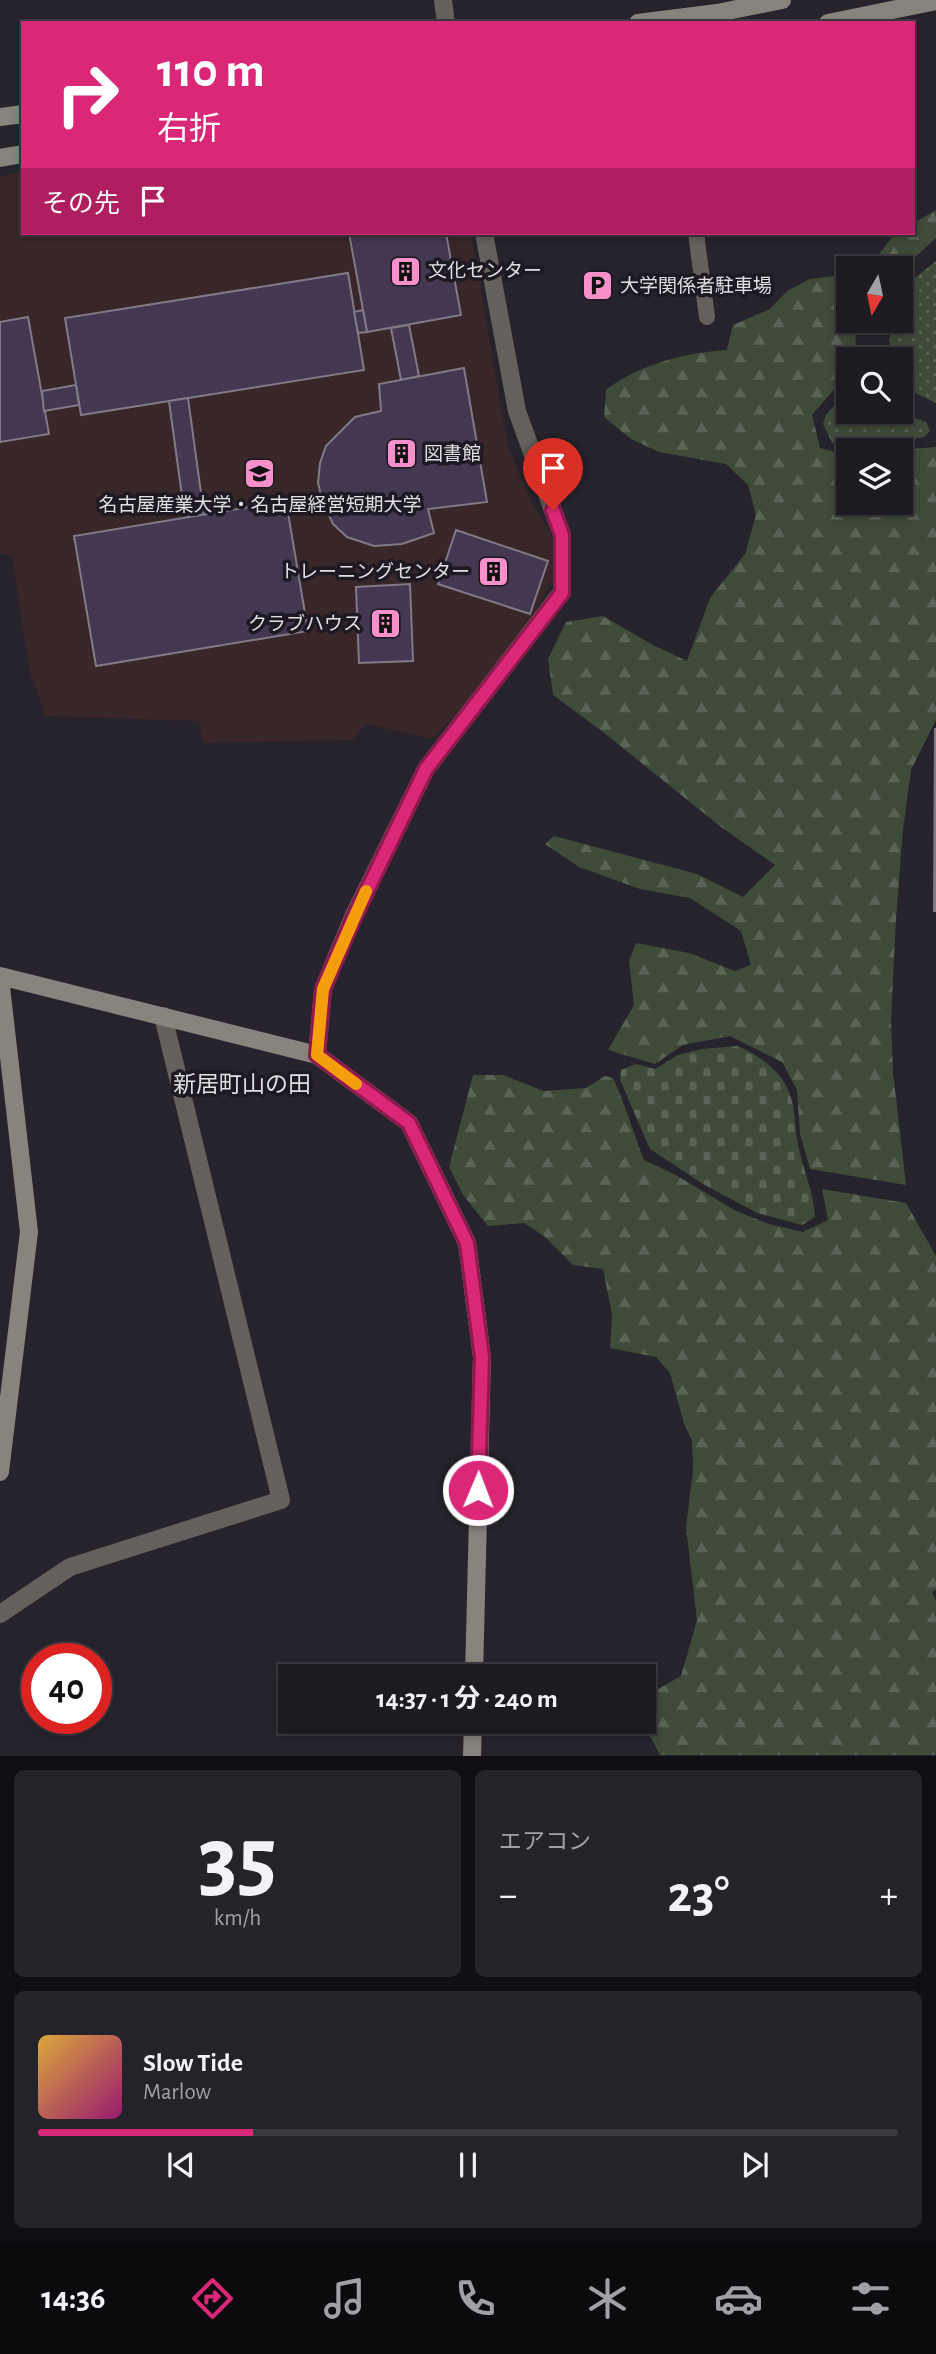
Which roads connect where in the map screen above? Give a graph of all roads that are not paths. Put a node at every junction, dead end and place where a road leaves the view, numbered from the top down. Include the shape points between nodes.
1 (443, 0) edge
2 (782, 0) edge
3 (936, 1) edge
4 (446, 21) edge
5 (654, 21) edge
6 (838, 21) edge
7 (21, 114) edge
8 (0, 117) edge
9 (21, 154) edge
10 (0, 158) edge
11 (484, 235) edge
12 (696, 235) edge
13 (707, 317) dead end
14 (0, 977) edge
15 (163, 1016) junction
16 (317, 1055) junction
17 (0, 1472) edge
18 (0, 1614) edge
19 (474, 1664) edge
20 (473, 1734) edge
21 (472, 1755) edge

1 - 4 street
2 - 5 street
3 - 6 street
7 - 8 street
9 - 10 street
11 - 16 street via 517,411 562,535 562,593 426,769 323,989
12 - 13 lane
14 - 15 street
14 - 17 street via 29,1232
15 - 16 street
15 - 18 street via 281,1500 70,1567
16 - 19 street via 409,1123 467,1243 482,1357
20 - 21 street

